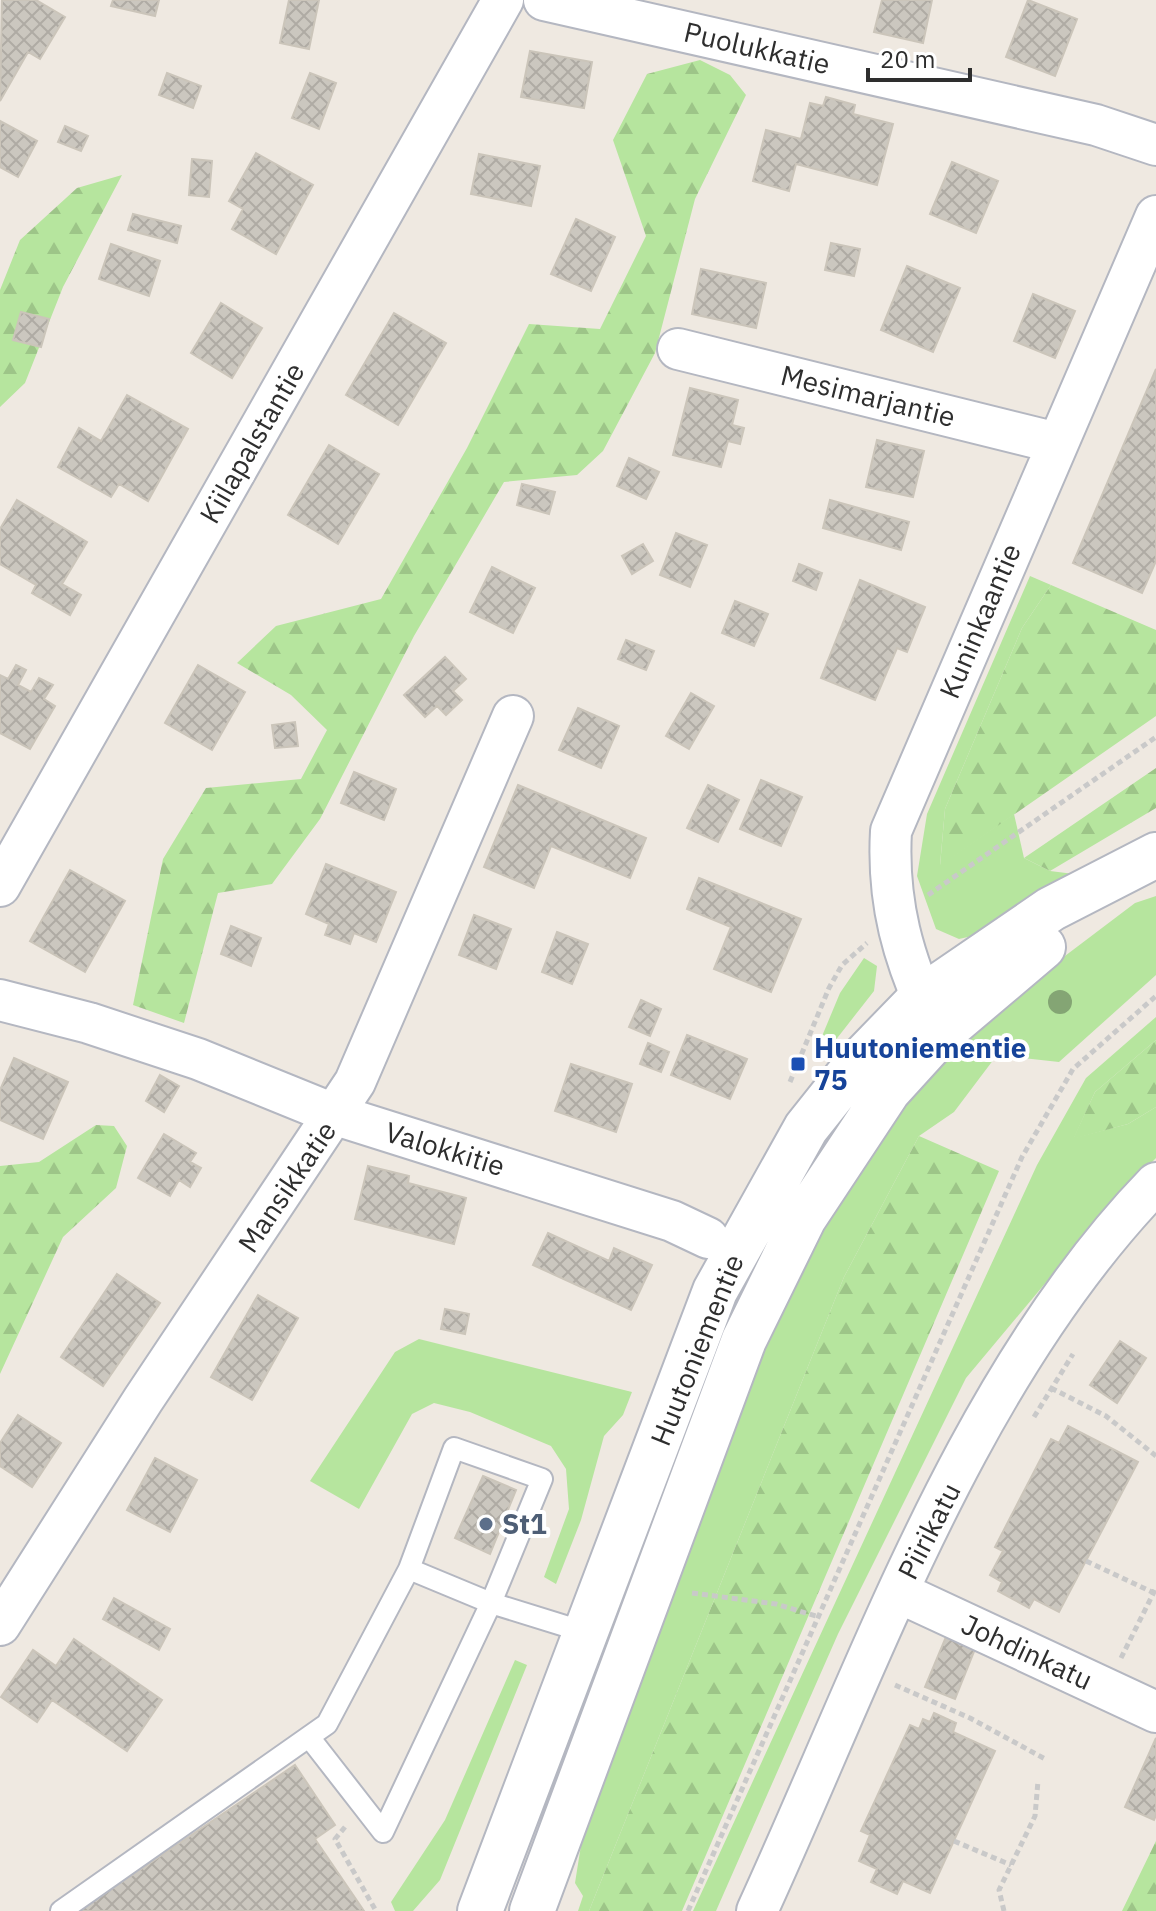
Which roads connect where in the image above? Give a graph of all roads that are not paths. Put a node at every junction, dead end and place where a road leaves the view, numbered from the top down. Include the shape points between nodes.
1 (503, 0) edge
2 (544, 0) edge
3 (1156, 145) edge
4 (1156, 216) edge
5 (678, 349) dead end
6 (1057, 443) junction
7 (513, 716) dead end
8 (1156, 855) edge
9 (0, 886) edge
10 (0, 1000) edge
11 (930, 1017) junction
12 (336, 1115) junction
13 (1156, 1183) edge
14 (708, 1238) dead end
15 (409, 1569) junction
16 (898, 1592) junction
17 (491, 1603) junction
18 (0, 1625) edge
19 (588, 1633) junction
20 (629, 1645) junction
21 (1156, 1712) edge
22 (309, 1737) junction
23 (61, 1911) edge
24 (480, 1911) edge
25 (532, 1911) edge
26 (757, 1911) edge

1 - 9 street, Kiilapalstantie
2 - 3 street, Puolukkatie via 1096,125
4 - 6 street, Kuninkaantie
5 - 6 street, Mesimarjantie
6 - 11 street, Kuninkaantie via 891,831 888,879 894,919
7 - 12 street, Mansikkatie
8 - 11 main road, Huutoniementie via 1051,909
10 - 12 street, Valokkitie via 198,1059
11 - 19 main road, Huutoniementie via 857,1064 806,1128 715,1291
11 - 20 main road, Huutoniementie via 804,1218 744,1340
12 - 14 street, Valokkitie via 659,1217
12 - 18 street, Mansikkatie via 143,1400
13 - 16 street, Piirikatu via 1111,1229 1045,1322 980,1430
15 - 17 lane
15 - 17 lane via 454,1448 542,1479
15 - 22 lane via 327,1724
16 - 21 street, Johdinkatu
16 - 26 street, Piirikatu
17 - 19 lane
17 - 22 lane via 383,1832
19 - 20 lane
19 - 24 main road, Huutoniementie
20 - 25 main road, Huutoniementie
22 - 23 lane

